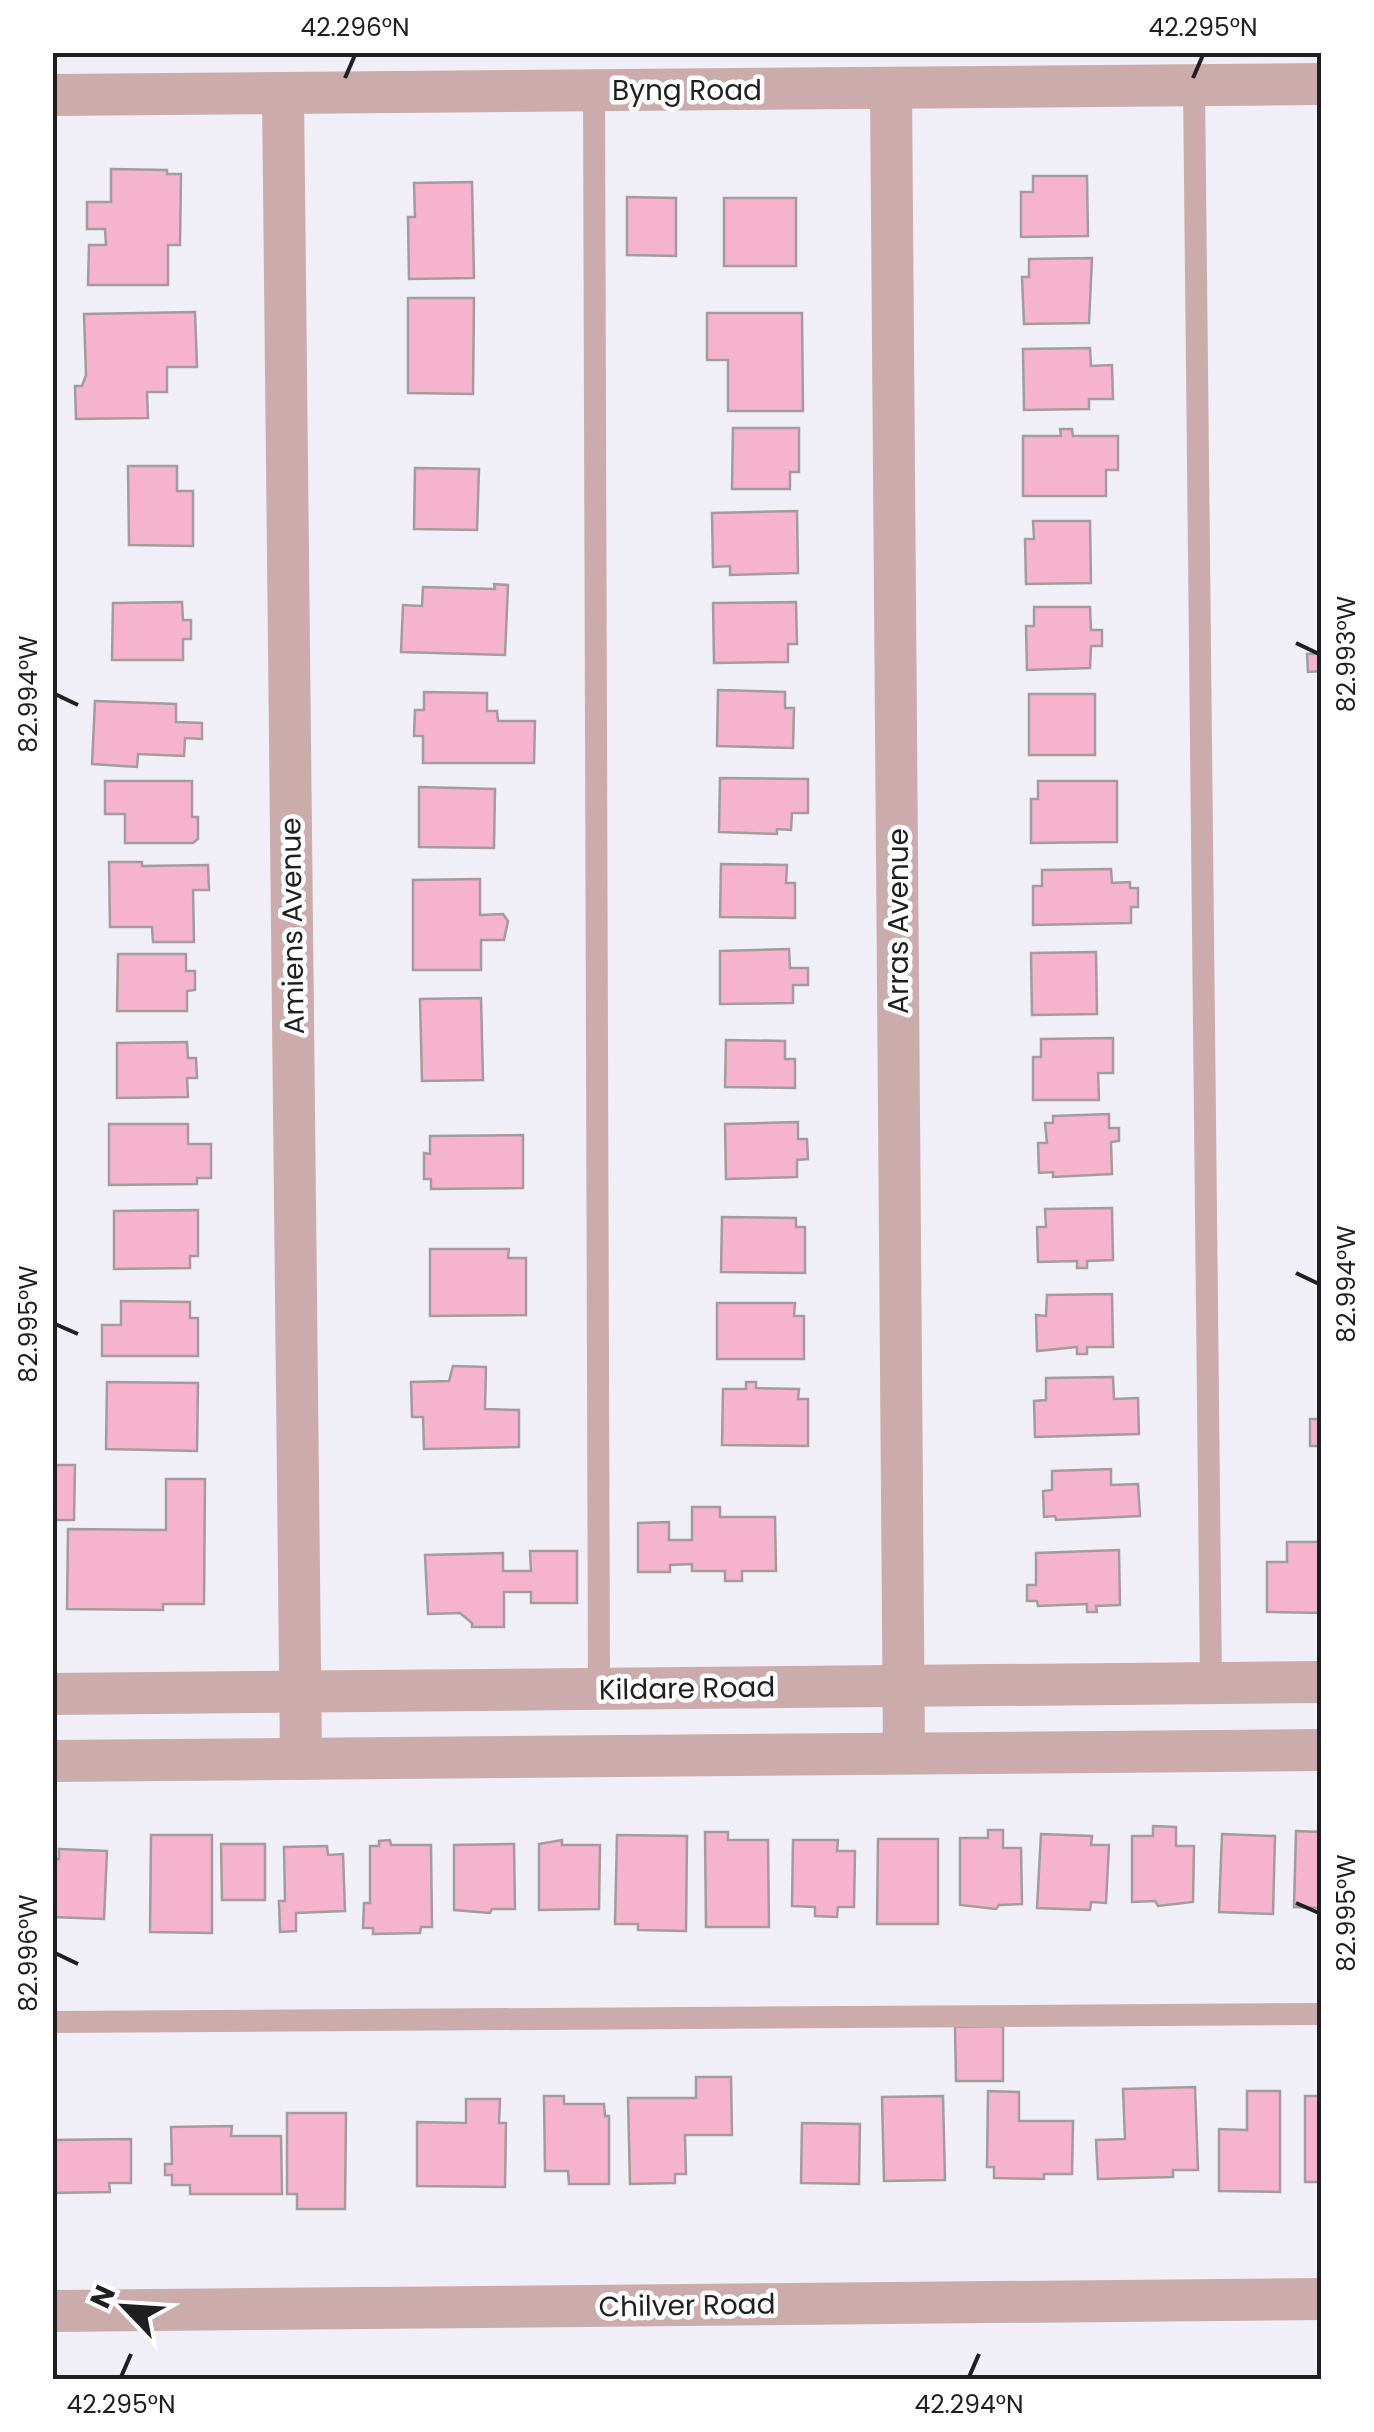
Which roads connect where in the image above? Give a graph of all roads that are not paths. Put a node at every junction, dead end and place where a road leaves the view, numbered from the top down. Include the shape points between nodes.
1 (1322, 84) edge
2 (1194, 85) junction
3 (891, 88) junction
4 (594, 90) junction
5 (283, 94) junction
6 (52, 95) edge
7 (1322, 1682) edge
8 (1211, 1683) junction
9 (904, 1686) junction
10 (600, 1688) junction
11 (300, 1691) junction
12 (52, 1694) edge
13 (1322, 1750) edge
14 (904, 1753) junction
15 (302, 1758) junction
16 (52, 1760) edge
17 (1322, 2014) edge
18 (52, 2022) edge
19 (1322, 2299) edge
20 (52, 2311) edge

1 - 2 street, Byng Road
2 - 3 street, Byng Road
2 - 8 lane
3 - 4 street, Byng Road
3 - 9 street, Arras Avenue
4 - 5 street, Byng Road
4 - 10 lane
5 - 6 street, Byng Road
5 - 11 street, Amiens Avenue
7 - 8 street, Kildare Road
8 - 9 street, Kildare Road
9 - 10 street, Kildare Road
9 - 14 street, Arras Avenue
10 - 11 street, Kildare Road
11 - 12 street, Kildare Road
11 - 15 street, Amiens Avenue
13 - 14 street
14 - 15 street
15 - 16 street
17 - 18 lane
19 - 20 street, Chilver Road

